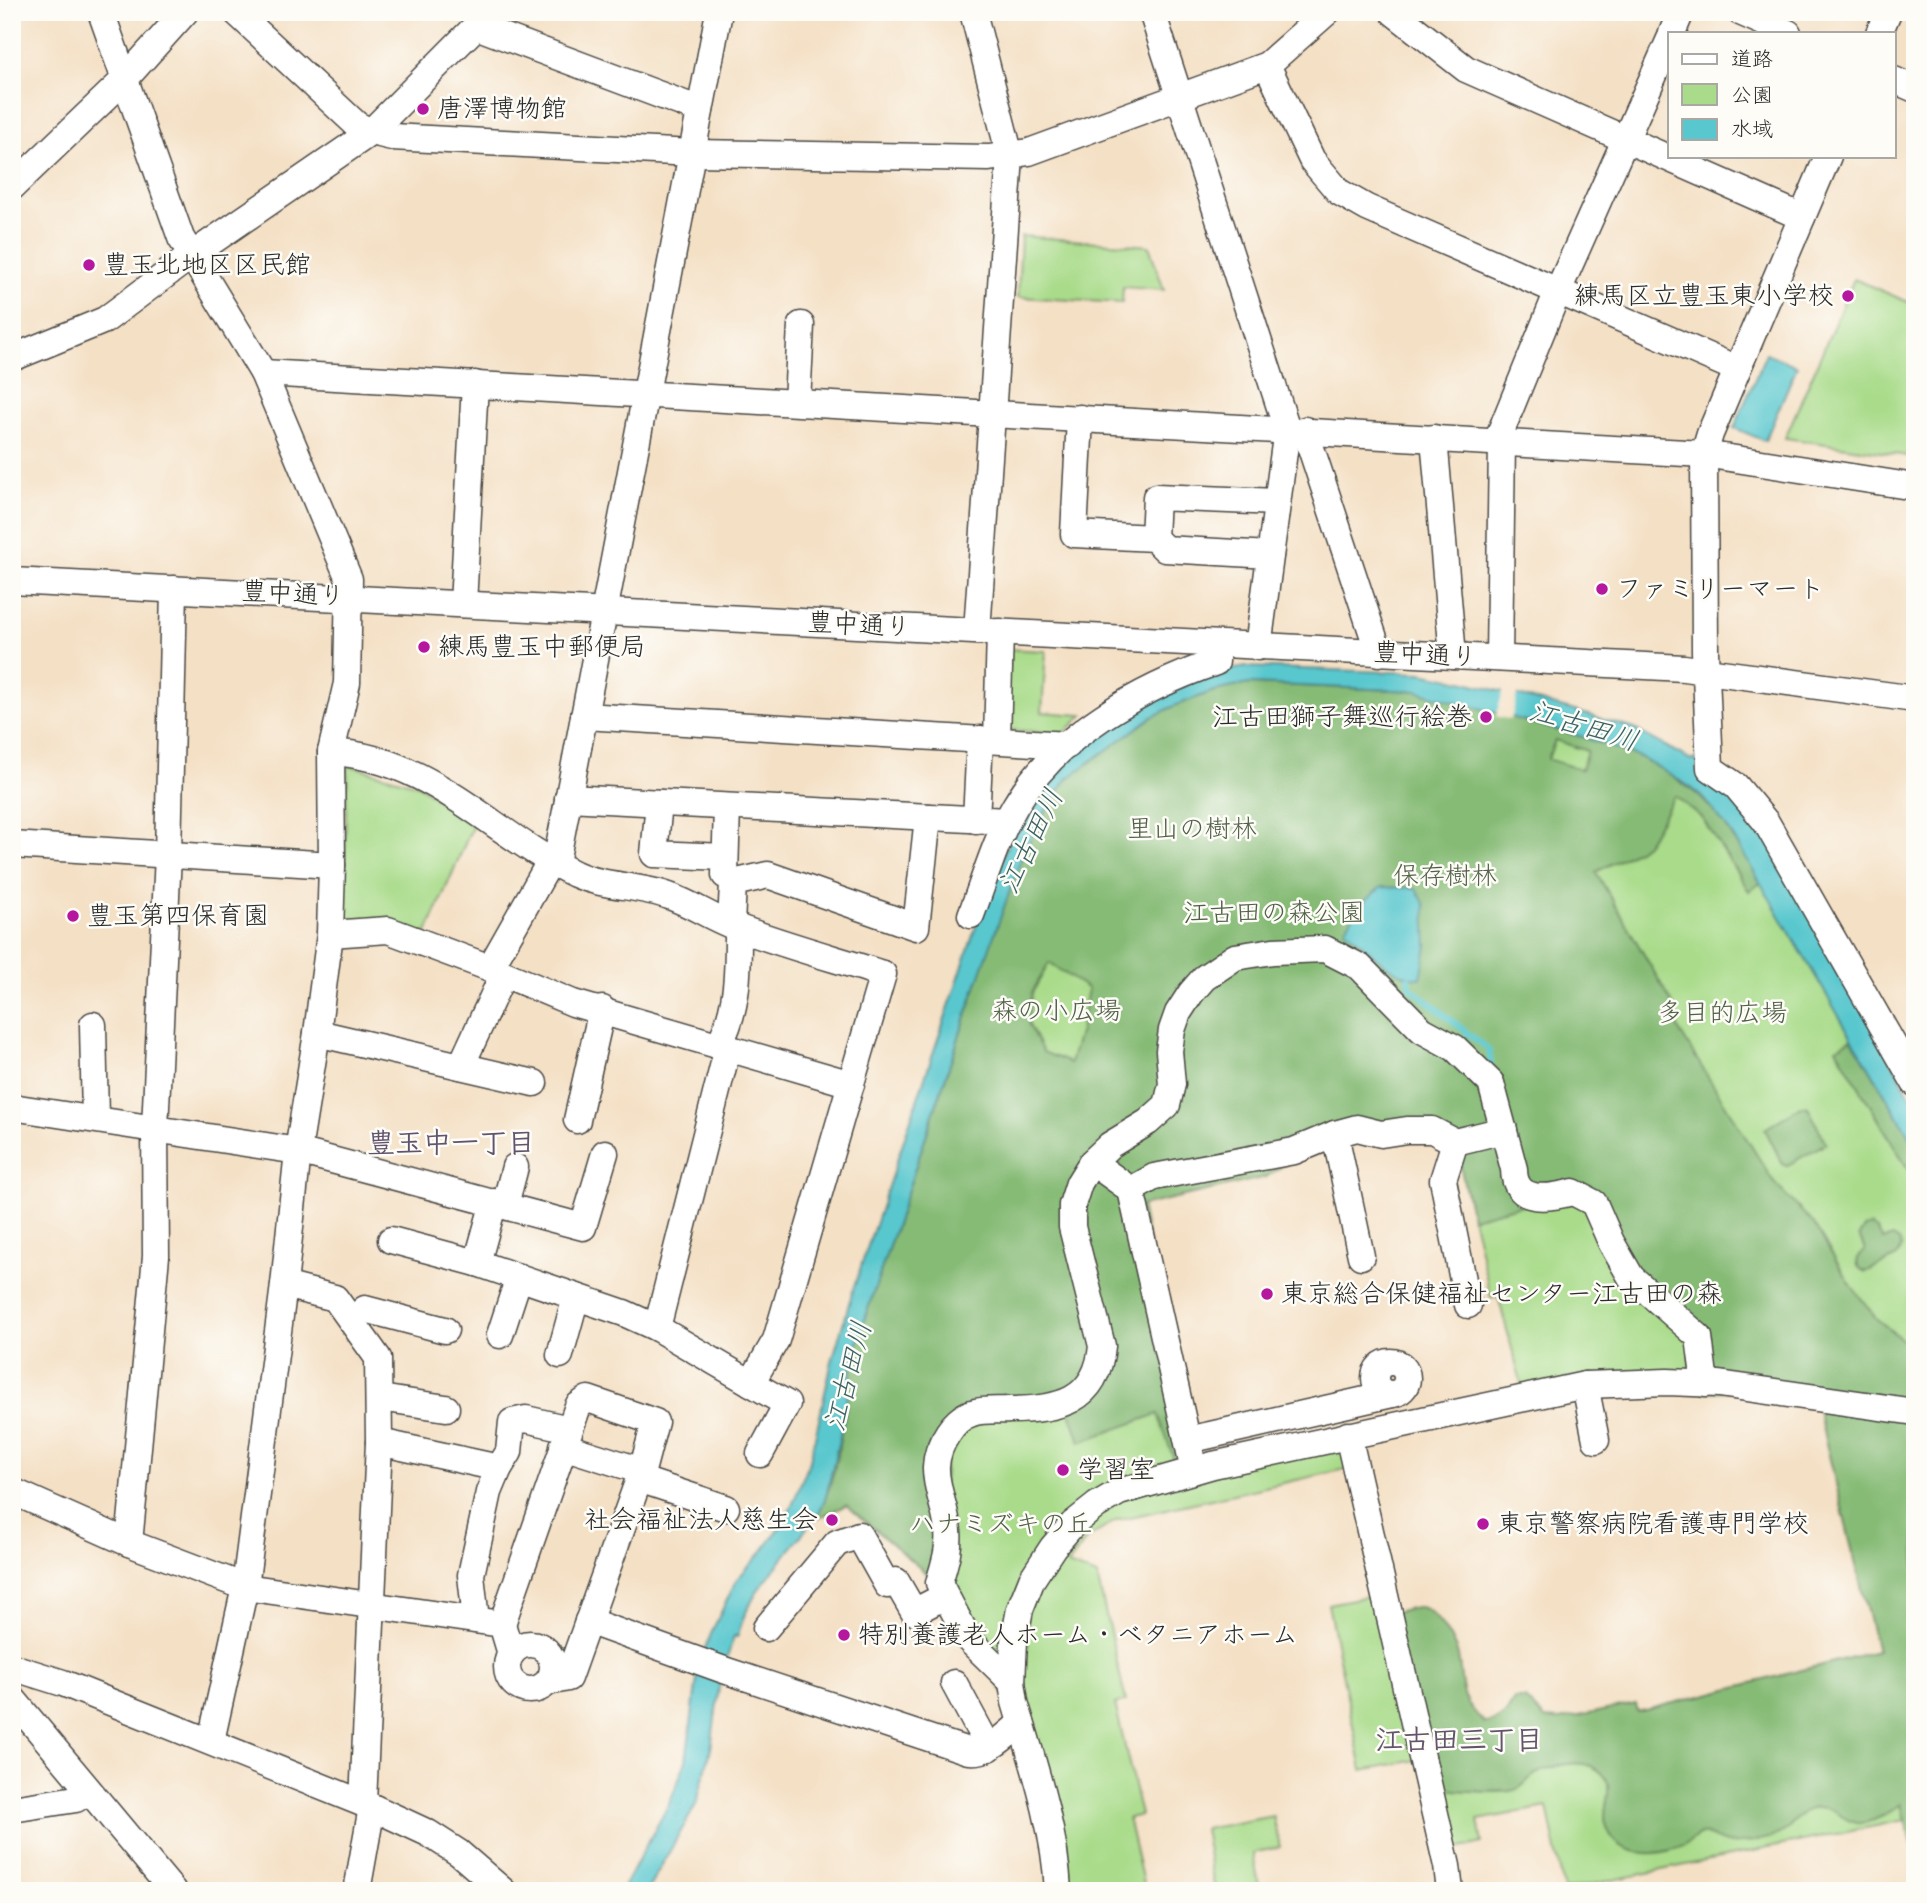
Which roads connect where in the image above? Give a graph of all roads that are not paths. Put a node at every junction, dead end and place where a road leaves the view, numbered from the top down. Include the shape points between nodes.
1 (101, 12) edge
2 (185, 12) edge
3 (236, 12) edge
4 (719, 12) edge
5 (973, 12) edge
6 (1152, 12) edge
7 (1327, 12) edge
8 (1393, 12) edge
9 (1681, 12) edge
10 (1740, 12) edge
11 (1888, 12) edge
12 (478, 19) edge
13 (1672, 32) edge
14 (1786, 32) edge
15 (1879, 32) edge
16 (1668, 43) edge
17 (1267, 65) junction
18 (124, 80) junction
19 (1896, 81) edge
20 (1915, 89) edge
21 (1181, 97) junction
22 (700, 110) junction
23 (371, 132) junction
24 (1626, 139) junction
25 (692, 153) junction
26 (1010, 156) junction
27 (1668, 158) edge
28 (1669, 158) edge
29 (1827, 158) edge
30 (12, 187) edge
31 (1802, 217) junction
32 (192, 255) junction
33 (1558, 292) junction
34 (801, 325) dead end
35 (12, 358) edge
36 (1737, 369) junction
37 (262, 373) junction
38 (475, 384) junction
39 (647, 393) junction
40 (797, 402) junction
41 (993, 413) junction
42 (1080, 418) junction
43 (1296, 430) junction
44 (1434, 438) junction
45 (1499, 442) junction
46 (1704, 454) junction
47 (1915, 487) edge
48 (1277, 502) junction
49 (1154, 538) junction
50 (1270, 555) junction
51 (12, 581) edge
52 (174, 589) junction
53 (350, 597) junction
54 (463, 604) junction
55 (605, 613) junction
56 (988, 632) junction
57 (1216, 645) junction
58 (1258, 647) junction
59 (1379, 653) junction
60 (1453, 656) junction
61 (1499, 658) junction
62 (1706, 670) junction
63 (1915, 699) edge
64 (584, 716) junction
65 (988, 740) junction
66 (1068, 745) junction
67 (331, 752) junction
68 (568, 799) junction
69 (660, 803) junction
70 (727, 807) junction
71 (928, 817) junction
72 (976, 820) junction
73 (1007, 821) junction
74 (12, 845) edge
75 (168, 855) junction
76 (725, 857) junction
77 (553, 861) junction
78 (332, 865) junction
79 (733, 883) junction
80 (971, 915) dead end
81 (735, 926) junction
82 (330, 934) junction
83 (497, 971) junction
84 (602, 1009) junction
85 (93, 1025) dead end
86 (317, 1032) junction
87 (724, 1046) junction
88 (461, 1066) junction
89 (534, 1083) dead end
90 (1915, 1083) edge
91 (851, 1084) junction
92 (12, 1107) edge
93 (95, 1119) junction
94 (577, 1120) dead end
95 (155, 1128) junction
96 (1504, 1130) junction
97 (1335, 1134) junction
98 (1455, 1142) junction
99 (298, 1151) junction
100 (605, 1153) dead end
101 (1092, 1162) junction
102 (515, 1167) dead end
103 (1131, 1190) junction
104 (499, 1203) junction
105 (391, 1240) dead end
106 (1362, 1256) dead end
107 (477, 1263) junction
108 (519, 1277) junction
109 (284, 1285) junction
110 (576, 1297) junction
111 (1468, 1305) dead end
112 (352, 1321) junction
113 (657, 1328) junction
114 (445, 1330) dead end
115 (500, 1335) dead end
116 (560, 1355) dead end
117 (751, 1383) junction
118 (1705, 1384) junction
119 (1586, 1385) junction
120 (380, 1398) junction
121 (446, 1408) dead end
122 (1915, 1412) edge
123 (1364, 1432) junction
124 (566, 1437) junction
125 (1188, 1440) junction
126 (1596, 1440) dead end
127 (379, 1442) junction
128 (760, 1454) dead end
129 (499, 1468) junction
130 (1194, 1470) junction
131 (641, 1475) junction
132 (12, 1491) edge
133 (726, 1508) dead end
134 (129, 1543) junction
135 (245, 1587) junction
136 (946, 1596) junction
137 (373, 1605) junction
138 (476, 1620) junction
139 (589, 1621) junction
140 (502, 1624) junction
141 (766, 1628) dead end
142 (12, 1667) edge
143 (1012, 1682) junction
144 (954, 1683) dead end
145 (12, 1698) edge
146 (1021, 1723) junction
147 (211, 1741) junction
148 (989, 1748) junction
149 (88, 1790) junction
150 (368, 1805) junction
151 (12, 1809) edge
152 (173, 1891) edge
153 (357, 1891) edge
154 (503, 1891) edge
155 (1058, 1891) edge
156 (1450, 1891) edge

1 - 18 street
2 - 18 street
3 - 23 street via 357,125
4 - 22 street
5 - 26 street
6 - 21 street
7 - 17 street
8 - 24 street via 1466,69
9 - 13 street
10 - 14 street
11 - 15 street
12 - 22 street
12 - 23 street
16 - 24 street
17 - 21 street
17 - 33 street via 1312,160 1339,192
18 - 30 street
18 - 32 street via 181,238
19 - 20 street
21 - 26 street
21 - 43 street
22 - 25 street
23 - 25 street via 392,137
23 - 32 street
24 - 27 street
24 - 33 street
25 - 26 street
25 - 39 street
26 - 41 street
28 - 31 street
29 - 31 street
31 - 36 street
32 - 35 street via 105,320
32 - 37 street
33 - 36 street
33 - 45 street
34 - 40 street
36 - 46 street
37 - 38 street
37 - 53 street via 349,579
38 - 39 street
38 - 54 street
39 - 40 street
39 - 55 street
40 - 41 street
41 - 42 street
41 - 56 street
42 - 43 street
42 - 49 street via 1074,534
43 - 44 street
43 - 48 street
43 - 59 street
44 - 45 street
44 - 60 street
45 - 46 street
45 - 61 street
46 - 47 street
46 - 62 street
48 - 49 street via 1156,497
48 - 50 street
49 - 50 street via 1165,549
50 - 58 street
51 - 52 street, 豊中通り
52 - 53 street, 豊中通り
52 - 75 street
53 - 54 street, 豊中通り
53 - 67 street via 346,683
54 - 55 street, 豊中通り
55 - 56 street, 豊中通り
55 - 64 street
56 - 57 street, 豊中通り
56 - 65 street
57 - 58 street, 豊中通り
57 - 66 street via 1216,662 1128,701
58 - 59 street, 豊中通り
59 - 60 street, 豊中通り
60 - 61 street, 豊中通り
61 - 62 street, 豊中通り
62 - 63 street, 豊中通り
62 - 90 street via 1710,768 1736,786 1766,822
64 - 65 street
64 - 68 street
65 - 66 street
65 - 72 street
66 - 73 street via 1027,789
67 - 77 street via 355,753 415,773
67 - 78 street
68 - 69 street
68 - 77 street
69 - 70 street
69 - 76 street via 654,854
70 - 71 street
70 - 76 street
71 - 72 street
71 - 79 street via 916,927 768,875
72 - 73 street
73 - 80 street
74 - 75 street
75 - 78 street
75 - 95 street
76 - 79 street via 725,876
77 - 81 street via 578,875 670,896
77 - 83 street
78 - 82 street
79 - 81 street
81 - 87 street via 736,996
81 - 91 street via 883,974
82 - 83 street via 388,930
82 - 86 street
83 - 84 street via 573,1003
83 - 88 street
84 - 87 street
84 - 94 street
85 - 93 street
86 - 88 street
86 - 99 street
87 - 91 street
87 - 113 street
88 - 89 street
91 - 117 street via 776,1340
92 - 93 street
93 - 95 street
95 - 99 street
95 - 134 street via 156,1256
96 - 98 street
96 - 101 street via 1491,1083 1455,1048 1422,1030 1360,967 1325,949 1272,951 1235,957 1191,993 1171,1030 1172,1084 1167,1105
96 - 118 street via 1514,1179 1525,1193 1546,1199 1573,1192 1594,1203 1631,1277 1699,1338
97 - 98 street via 1357,1128 1381,1134 1432,1130
97 - 103 street via 1294,1151 1154,1177
97 - 106 street
98 - 111 street via 1443,1181
99 - 104 street
99 - 109 street
100 - 104 street via 583,1227
101 - 103 street
101 - 136 street via 1072,1205 1072,1227 1102,1346 1096,1375 1081,1395 1067,1403 1034,1410 971,1413 947,1434 936,1461 935,1480 948,1530 948,1551 939,1583
102 - 104 street
103 - 125 street
104 - 107 street
105 - 107 street
107 - 108 street
108 - 110 street
108 - 115 street
109 - 112 street via 335,1297
109 - 135 street
110 - 113 street
110 - 116 street
112 - 114 street via 365,1309
112 - 120 street via 378,1358
113 - 117 street
117 - 128 street via 788,1404
118 - 119 street
118 - 122 street
119 - 123 street
119 - 126 street
120 - 121 street
120 - 127 street
123 - 125 street via 1374,1398
123 - 130 street
123 - 156 street
124 - 129 street via 527,1419 512,1422 509,1452
124 - 131 street
124 - 131 street via 578,1406 588,1399 655,1422
124 - 140 street
125 - 130 street
127 - 129 street
127 - 137 street
129 - 138 street via 489,1492 471,1575
130 - 143 street via 1119,1492 1081,1518 1053,1547 1032,1579 1020,1609
131 - 133 street
131 - 139 street
132 - 134 street
134 - 135 street
135 - 137 street
135 - 147 street
136 - 141 street via 914,1612 896,1581 887,1585 859,1535 837,1543
136 - 143 street via 969,1640
137 - 138 street
137 - 150 street
138 - 140 street
139 - 140 street via 568,1678 527,1690 513,1683 507,1668 511,1654
139 - 148 street via 968,1751
142 - 147 street
143 - 146 street
144 - 148 street
145 - 149 street
146 - 148 street
146 - 155 street via 1056,1861
147 - 150 street
149 - 151 street via 76,1799
149 - 152 street
150 - 153 street
150 - 154 street via 428,1833

